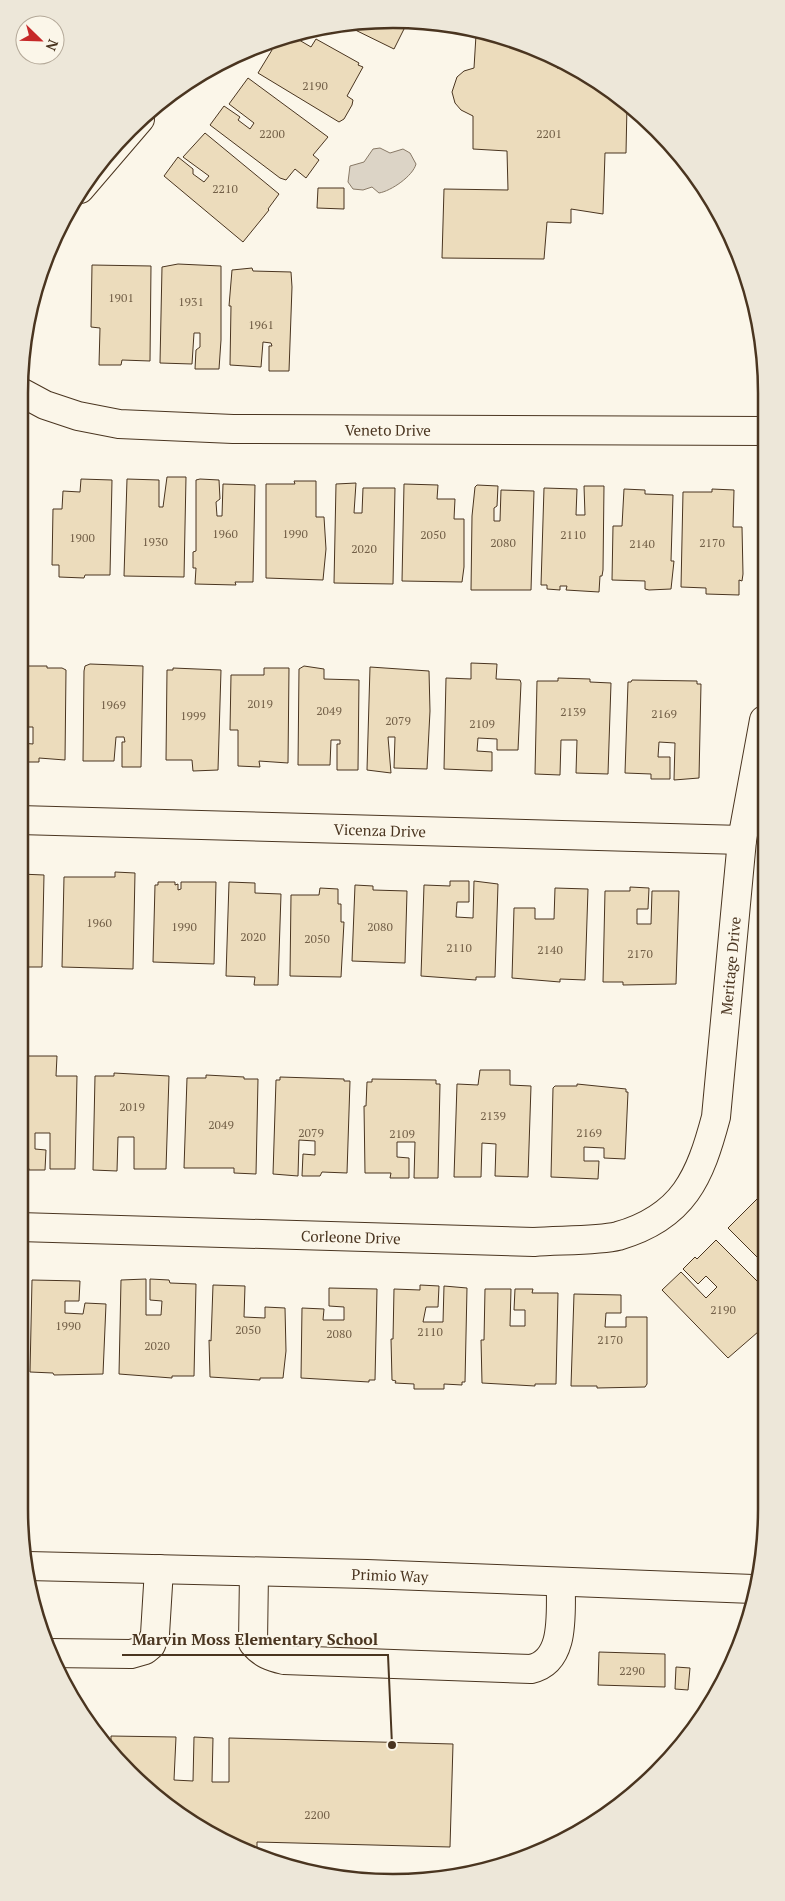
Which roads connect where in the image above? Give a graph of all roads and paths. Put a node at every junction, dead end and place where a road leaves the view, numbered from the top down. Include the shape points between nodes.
1 (28, 396) edge
2 (758, 430) edge
3 (758, 753) edge
4 (28, 820) edge
5 (742, 840) junction
6 (675, 1203) joint
7 (28, 1227) edge
8 (33, 1566) edge
9 (158, 1569) junction
10 (254, 1572) junction
11 (561, 1582) junction
12 (748, 1589) edge
13 (57, 1653) edge

1 - 2 street, Veneto Drive via 70,413 119,424 233,429
3 - 5 street, Meritage Drive
4 - 5 street, Vicenza Drive
5 - 6 street, Meritage Drive via 716,1117 697,1176
6 - 7 street, Corleone Drive via 656,1219 617,1236 534,1242
8 - 9 street, Primio Way
9 - 10 street, Primio Way
9 - 13 street via 156,1634 145,1650 131,1654
10 - 11 street, Primio Way
10 - 11 street via 253,1643 259,1651 271,1657 521,1669 542,1666 552,1654 559,1634
11 - 12 street, Primio Way

